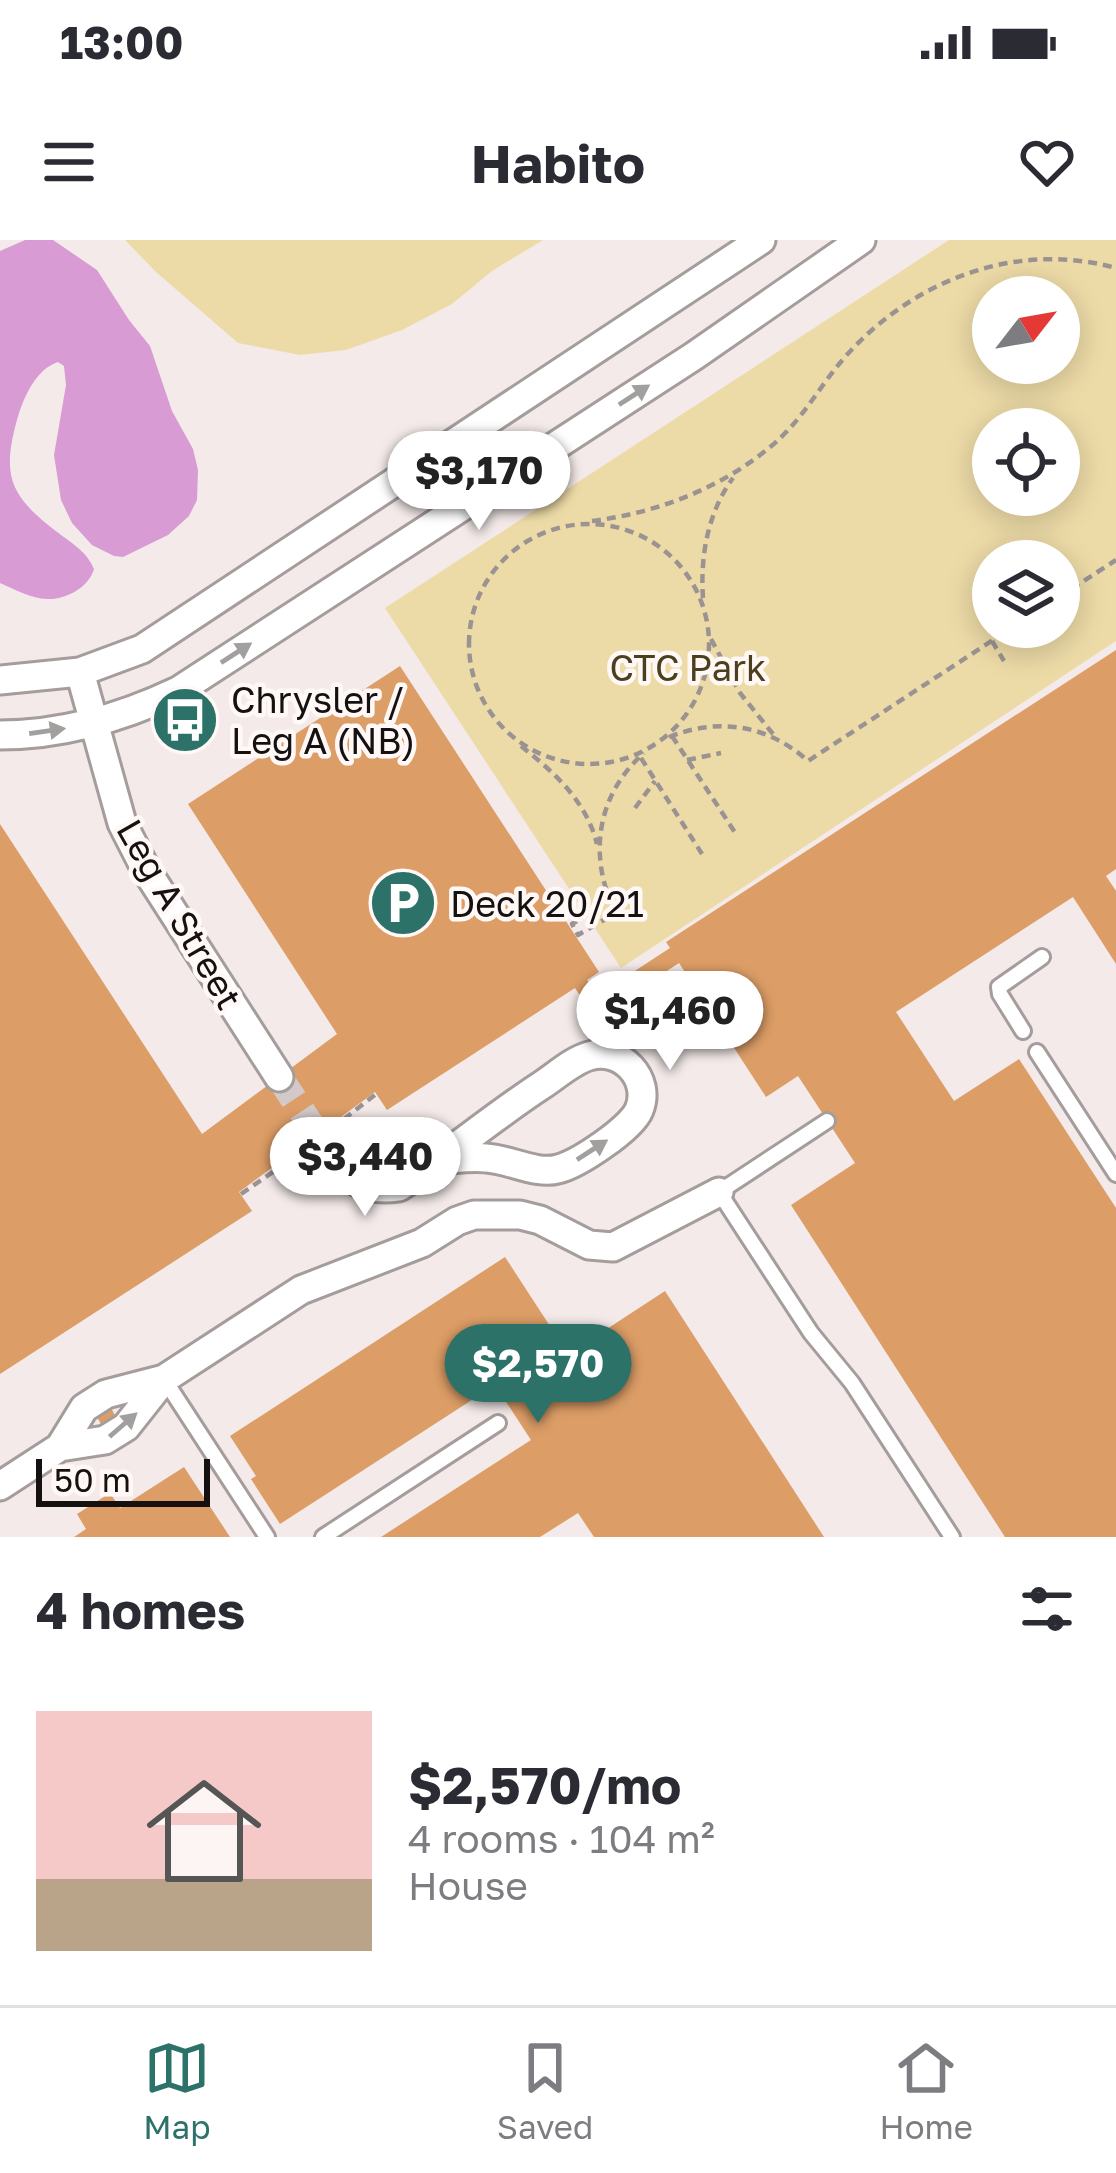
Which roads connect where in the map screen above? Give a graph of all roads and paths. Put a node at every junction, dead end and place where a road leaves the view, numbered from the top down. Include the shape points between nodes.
1 (761, 240) edge
2 (861, 240) edge
3 (1116, 268) edge
4 (746, 466) junction
5 (574, 524) junction
6 (1116, 560) edge
7 (1080, 583) edge
8 (707, 623) junction
9 (981, 648) edge
10 (996, 648) edge
11 (1004, 661) dead end
12 (80, 672) junction
13 (0, 680) edge
14 (94, 724) junction
15 (505, 730) junction
16 (0, 735) edge
17 (672, 736) junction
18 (784, 742) junction
19 (655, 745) junction
20 (721, 752) dead end
21 (640, 757) junction
22 (687, 760) junction
23 (655, 781) junction
24 (635, 808) dead end
25 (736, 834) dead end
26 (702, 854) dead end
27 (599, 856) junction
28 (609, 917) dead end
29 (1042, 957) dead end
30 (1023, 1031) dead end
31 (1037, 1052) dead end
32 (279, 1078) tunnel mouth
33 (376, 1094) dead end
34 (344, 1119) dead end
35 (827, 1120) dead end
36 (317, 1134) tunnel mouth
37 (296, 1156) dead end
38 (440, 1160) junction
39 (1116, 1174) edge
40 (719, 1192) junction
41 (241, 1194) dead end
42 (164, 1379) junction
43 (498, 1423) dead end
44 (0, 1486) edge
45 (267, 1537) edge
46 (323, 1537) edge
47 (952, 1537) edge

1 - 12 street via 142,649
14 -> 2 street via 178,691
3 - 4 path via 1034,255 971,266 934,283 862,339 800,419
4 - 5 path via 679,499
4 - 8 path via 723,493 709,532 702,574
5 - 8 path via 627,529 658,545 690,579
5 - 15 path via 506,556 474,607 473,677
6 - 7 path
8 - 18 path via 734,683
8 - 19 path via 700,692
9 - 18 path via 808,761
10 - 11 path
12 - 13 street
12 - 14 street, Leg A Street
16 -> 14 street
14 - 32 street, Leg A Street via 122,823 146,871
15 - 19 path via 538,753 577,764 618,761
15 - 27 path via 574,797
17 - 18 path via 728,726
17 - 19 path
17 - 22 path
19 - 21 path
20 - 22 path
21 - 23 path
21 - 27 path via 610,797
22 - 25 path
23 - 24 path
23 - 26 path
27 - 28 path via 608,892 572,924 578,935
29 - 30 lane via 999,987
31 - 39 lane
33 - 34 path
35 - 40 lane
36 - 38 street via 344,1173 368,1188 399,1187
37 - 41 path
38 -> 38 street via 567,1166 635,1118 641,1084 616,1057 590,1055
40 - 42 street via 613,1247 520,1215 474,1215 301,1290
40 - 47 lane
42 - 44 street via 106,1394 85,1408 60,1447
42 - 45 lane
43 - 46 lane

